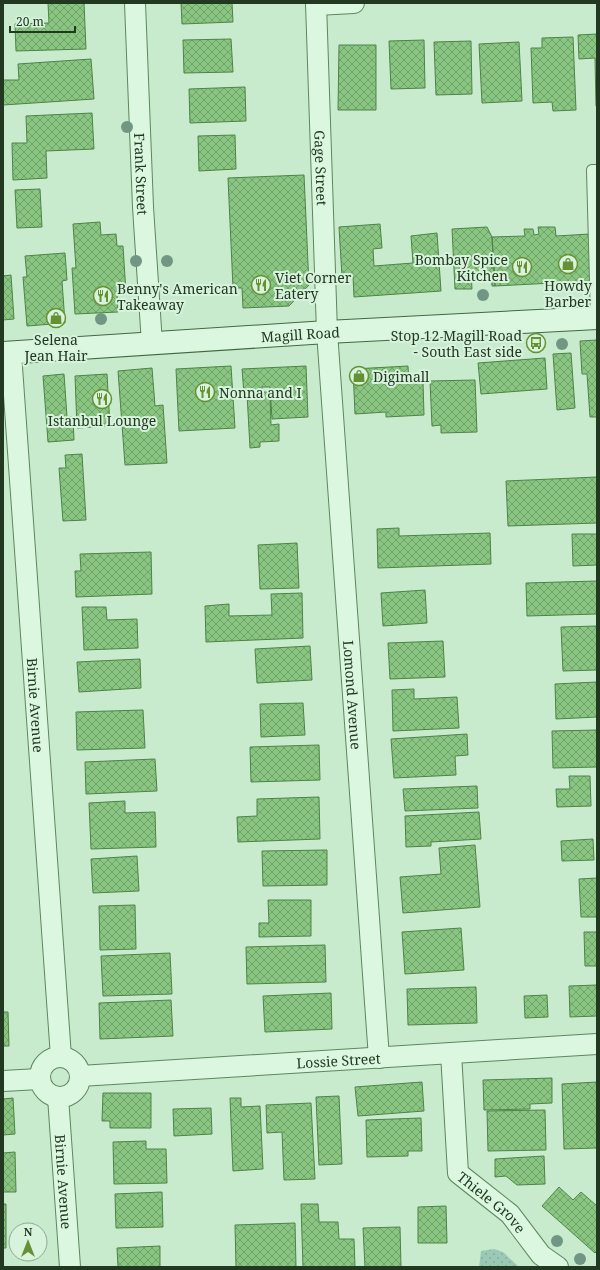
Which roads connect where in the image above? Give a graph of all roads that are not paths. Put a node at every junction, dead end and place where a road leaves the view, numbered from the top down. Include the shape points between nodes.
1 (135, 3) edge
2 (354, 3) edge
3 (316, 4) edge
4 (597, 170) edge
5 (597, 318) edge
6 (327, 332) junction
7 (152, 344) junction
8 (7, 353) edge
9 (597, 1044) edge
10 (451, 1053) junction
11 (61, 1057) junction
12 (379, 1058) junction
13 (80, 1076) junction
14 (39, 1079) junction
15 (3, 1081) edge
16 (58, 1097) junction
17 (70, 1267) edge
18 (558, 1267) edge

1 - 7 street, Frank Street via 143,207
2 - 3 street
3 - 6 street, Gage Street
4 - 5 lane via 592,170
5 - 6 main road, Magill Road
6 - 7 main road, Magill Road
6 - 12 street, Lomond Avenue
7 - 8 main road, Magill Road
8 - 11 street, Birnie Avenue
9 - 10 street, Lossie Street
10 - 12 street, Lossie Street
10 - 18 street, Thiele Grove via 458,1173 510,1214 541,1255
11 - 13 street via 68,1058 74,1063
11 - 14 street via 47,1061
12 - 13 street, Lossie Street
13 - 16 street via 76,1089 65,1097
14 - 15 street
14 - 16 street via 45,1091
16 - 17 street, Birnie Avenue

